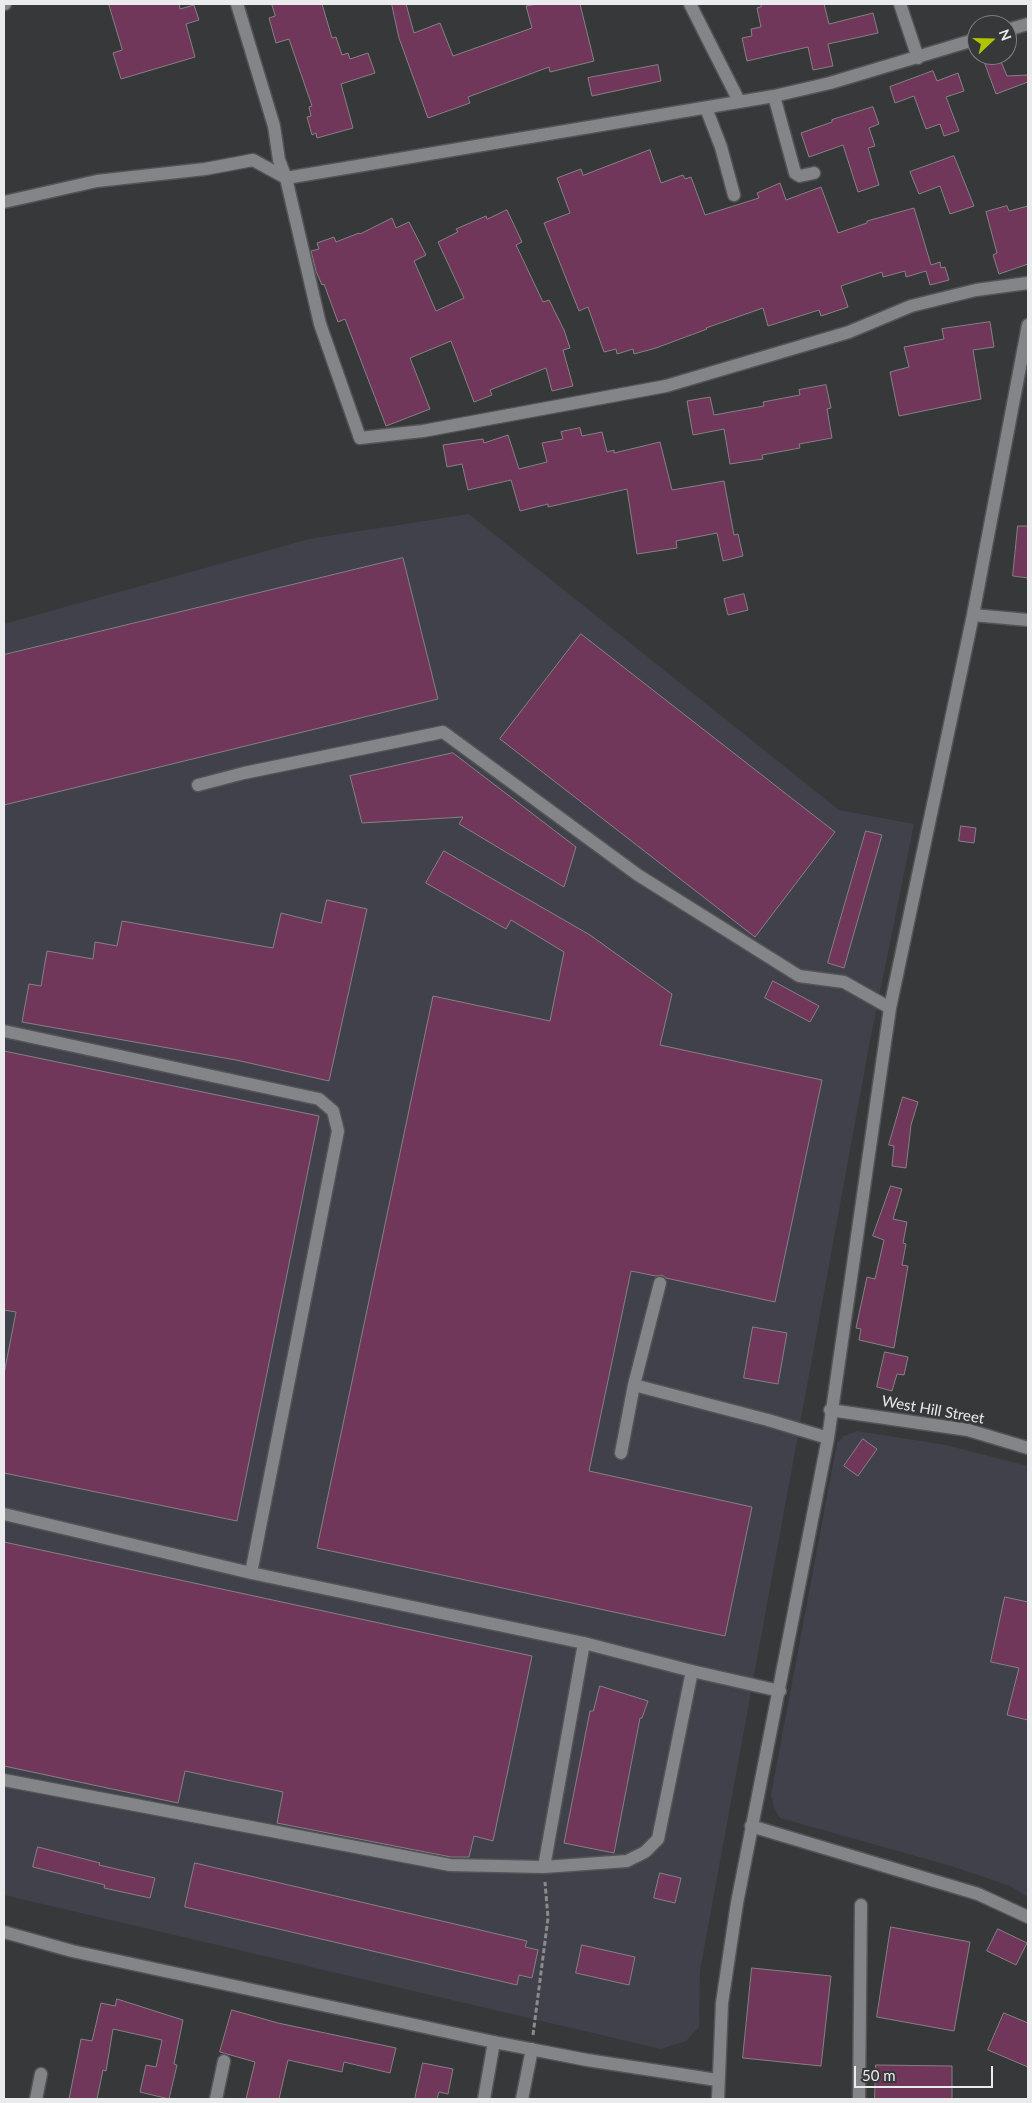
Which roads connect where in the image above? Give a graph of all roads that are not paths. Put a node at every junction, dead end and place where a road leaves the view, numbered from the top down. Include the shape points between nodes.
1 (237, 4) edge
2 (690, 4) edge
3 (900, 4) edge
4 (967, 42) edge
5 (918, 58) junction
6 (774, 96) junction
7 (739, 101) junction
8 (706, 108) junction
9 (814, 173) dead end
10 (286, 178) junction
11 (734, 195) dead end
12 (4, 202) edge
13 (1028, 283) edge
14 (1028, 325) edge
15 (974, 615) junction
16 (1028, 620) edge
17 (198, 785) dead end
18 (890, 1008) junction
19 (4, 1031) edge
20 (660, 1283) dead end
21 (634, 1385) junction
22 (830, 1410) junction
23 (828, 1438) junction
24 (1028, 1448) edge
25 (621, 1453) dead end
26 (4, 1514) edge
27 (251, 1573) junction
28 (584, 1643) junction
29 (692, 1671) junction
30 (780, 1691) junction
31 (4, 1780) edge
32 (751, 1826) junction
33 (544, 1867) junction
34 (861, 1905) dead end
35 (1028, 1917) edge
36 (4, 1932) edge
37 (494, 2042) junction
38 (532, 2049) junction
39 (224, 2061) dead end
40 (41, 2074) dead end
41 (717, 2080) junction
42 (36, 2099) edge
43 (216, 2099) edge
44 (484, 2099) edge
45 (522, 2099) edge
46 (718, 2099) edge
47 (859, 2099) edge

1 - 10 street via 274,126 279,160
2 - 7 street
3 - 5 street
4 - 5 street
5 - 6 street
6 - 7 street
6 - 9 street via 795,173 800,176
7 - 8 street
8 - 10 street
8 - 11 street
10 - 12 street via 254,160 205,170 97,181
10 - 13 street via 320,324 360,438 423,432 666,386 849,332 912,306 976,290
14 - 15 street
15 - 16 street
15 - 18 street
17 - 18 street via 443,732 638,875 799,976 844,982
18 - 22 street
19 - 27 street via 319,1099 333,1112 338,1130
20 - 21 street
21 - 23 street
21 - 25 street
22 - 23 street
22 - 24 street, West Hill Street via 968,1430
23 - 30 street
26 - 27 street
27 - 28 street
28 - 29 street
28 - 33 street
29 - 30 street
29 - 33 street via 658,1839 646,1852 627,1861
30 - 32 street
31 - 33 street via 450,1865
32 - 35 street via 978,1894
32 - 41 street via 722,2003
34 - 47 street
36 - 37 street via 91,1955
37 - 38 street
37 - 44 street
38 - 41 street
38 - 45 street
39 - 43 street
40 - 42 street
41 - 46 street

